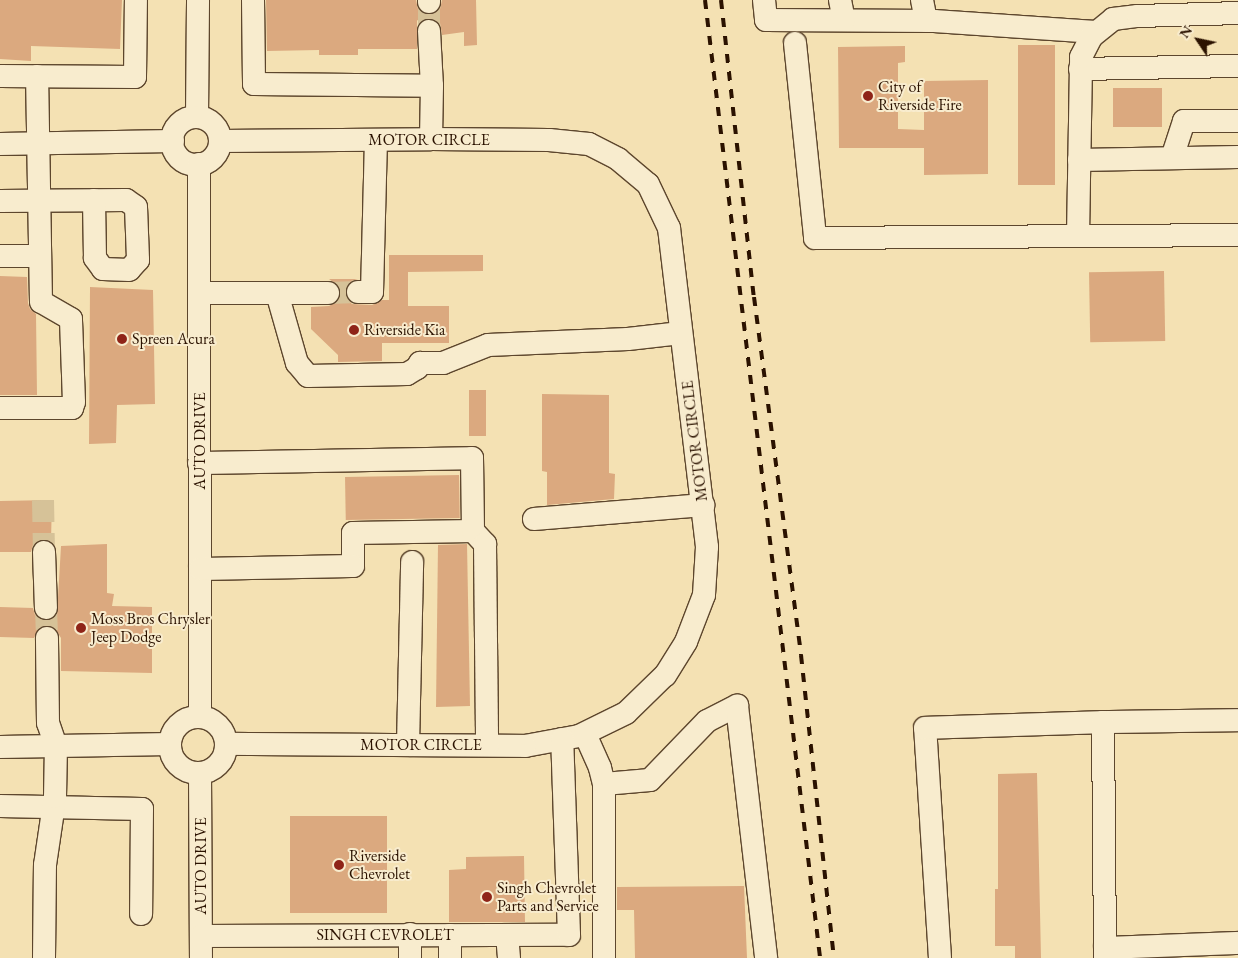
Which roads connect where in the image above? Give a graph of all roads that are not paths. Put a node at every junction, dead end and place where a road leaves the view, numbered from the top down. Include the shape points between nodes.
1 (136, 0) edge
2 (198, 0) edge
3 (252, 0) edge
4 (764, 0) edge
5 (842, 10) edge
6 (924, 10) edge
7 (1238, 13) edge
8 (429, 31) tunnel mouth
9 (1096, 32) junction
10 (795, 42) dead end
11 (1238, 66) edge
12 (1080, 69) junction
13 (0, 76) edge
14 (37, 76) junction
15 (432, 86) junction
16 (198, 117) junction
17 (1238, 121) edge
18 (431, 139) junction
19 (173, 141) junction
20 (220, 141) junction
21 (376, 141) junction
22 (38, 143) junction
23 (0, 144) edge
24 (1238, 157) edge
25 (1172, 158) junction
26 (1079, 160) junction
27 (199, 164) junction
28 (38, 200) junction
29 (94, 200) dead end
30 (0, 201) edge
31 (1238, 235) edge
32 (1078, 236) junction
33 (0, 256) edge
34 (39, 256) junction
35 (358, 292) tunnel mouth
36 (199, 293) junction
37 (277, 293) junction
38 (328, 293) tunnel mouth
39 (682, 333) junction
40 (0, 408) edge
41 (199, 463) junction
42 (702, 505) junction
43 (534, 519) dead end
44 (473, 531) junction
45 (44, 552) tunnel mouth
46 (412, 562) dead end
47 (200, 569) junction
48 (46, 608) tunnel mouth
49 (47, 638) tunnel mouth
50 (200, 717) junction
51 (1238, 720) edge
52 (1103, 722) junction
53 (585, 734) junction
54 (562, 739) junction
55 (170, 744) junction
56 (226, 744) junction
57 (408, 745) junction
58 (56, 746) junction
59 (487, 746) junction
60 (0, 747) edge
61 (200, 773) junction
62 (604, 784) junction
63 (0, 806) edge
64 (54, 806) junction
65 (141, 914) dead end
66 (410, 934) junction
67 (450, 935) junction
68 (507, 935) junction
69 (201, 936) junction
70 (1238, 943) edge
71 (1105, 953) edge
72 (44, 958) edge
73 (201, 958) edge
74 (410, 958) edge
75 (450, 958) edge
76 (509, 958) edge
77 (604, 958) edge
78 (766, 958) edge
79 (940, 958) edge

1 - 14 street via 135,77
2 - 16 street
3 - 15 street via 254,84
4 - 5 street via 766,20
5 - 6 street
6 - 9 street
7 - 9 street via 1112,19
8 - 15 street
9 - 12 street via 1081,57
10 - 32 street via 815,238
11 - 12 street
12 - 26 street
13 - 14 street
14 - 22 street
15 - 18 street
16 - 19 street via 180,124
16 - 20 street via 216,127
17 - 25 street via 1184,121
18 - 21 street, MOTOR CIRCLE
18 - 39 street, MOTOR CIRCLE via 550,140 589,144 618,159 648,184 669,228
19 - 22 street
19 - 27 street via 181,159
20 - 21 street, MOTOR CIRCLE
20 - 27 street via 212,159
21 - 35 street via 372,292
22 - 23 street
22 - 28 street
24 - 25 street
25 - 26 street
26 - 32 street
27 - 36 street, AUTO DRIVE
28 - 29 street
28 - 30 street
28 - 34 street
31 - 32 street
33 - 34 street
34 - 40 street via 41,302 71,319 74,402 72,408
36 - 37 street
36 - 41 street, AUTO DRIVE
37 - 38 street
37 - 39 street via 298,363 308,376 408,374 420,363 443,363 488,345 628,339
39 - 42 street, MOTOR CIRCLE
41 - 44 street via 472,458
41 - 47 street, AUTO DRIVE
42 - 43 street
42 - 53 street, MOTOR CIRCLE via 707,547 704,595 686,642 665,675 626,713
44 - 47 street via 353,533 353,566
44 - 59 street via 485,544
45 - 48 street
46 - 57 street
47 - 50 street, AUTO DRIVE
49 - 58 street via 48,723
50 - 55 street via 183,722 176,728
50 - 56 street via 221,729
51 - 52 street
52 - 71 street
52 - 79 street via 924,728
53 - 54 street, MOTOR CIRCLE
53 - 62 street
54 - 59 street, MOTOR CIRCLE via 525,746
54 - 68 street, SINGH CEVROLET via 570,935
55 - 58 street
55 - 61 street via 176,762 191,772
56 - 57 street, MOTOR CIRCLE
56 - 61 street via 222,760 216,767
57 - 59 street, MOTOR CIRCLE
58 - 60 street
58 - 64 street
61 - 69 street, AUTO DRIVE
62 - 77 street
62 - 78 street via 650,780 707,721 737,706
63 - 64 street
64 - 65 street via 142,809
64 - 72 street via 44,866
66 - 67 street, SINGH CEVROLET
66 - 69 street, SINGH CEVROLET
66 - 74 street
67 - 68 street, SINGH CEVROLET
67 - 75 street
68 - 76 street
69 - 73 street, AUTO DRIVE
70 - 71 street

